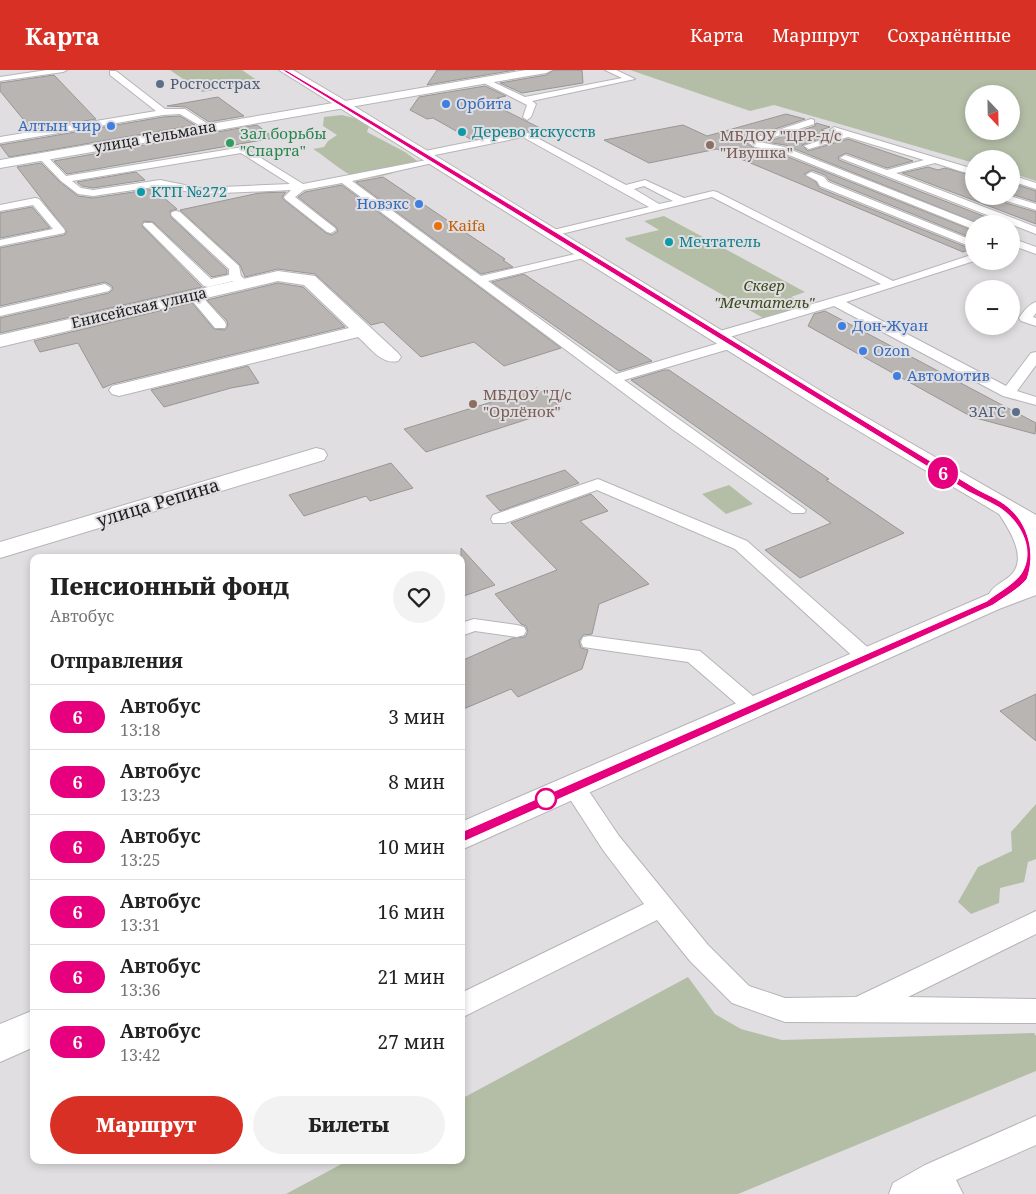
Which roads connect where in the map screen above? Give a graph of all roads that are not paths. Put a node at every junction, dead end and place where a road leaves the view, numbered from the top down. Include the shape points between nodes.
1 (62, 70) edge
2 (284, 70) edge
3 (546, 70) edge
4 (609, 70) edge
5 (113, 73) dead end
6 (0, 79) edge
7 (484, 81) junction
8 (524, 100) junction
9 (345, 105) junction
10 (162, 112) junction
11 (527, 117) dead end
12 (810, 122) dead end
13 (210, 128) junction
14 (834, 130) dead end
15 (848, 134) junction
16 (0, 140) edge
17 (809, 146) dead end
18 (42, 156) junction
19 (430, 157) junction
20 (845, 158) dead end
21 (935, 160) junction
22 (0, 164) edge
23 (965, 170) edge
24 (886, 173) junction
25 (811, 175) dead end
26 (64, 178) junction
27 (344, 180) junction
28 (1020, 181) edge
29 (1036, 186) edge
30 (301, 187) junction
31 (625, 188) junction
32 (682, 201) junction
33 (1020, 202) edge
34 (1036, 207) edge
35 (0, 208) edge
36 (657, 208) junction
37 (176, 214) dead end
38 (965, 222) edge
39 (148, 225) dead end
40 (331, 230) dead end
41 (1036, 231) edge
42 (553, 233) junction
43 (965, 241) edge
44 (0, 243) edge
45 (1020, 245) edge
46 (1020, 252) edge
47 (1036, 252) edge
48 (588, 254) junction
49 (965, 260) edge
50 (240, 280) junction
51 (478, 280) junction
52 (892, 285) junction
53 (105, 288) dead end
54 (194, 296) junction
55 (836, 302) junction
56 (1036, 306) edge
57 (0, 312) edge
58 (1036, 322) edge
59 (220, 325) dead end
60 (362, 330) junction
61 (724, 340) junction
62 (0, 341) edge
63 (1036, 356) edge
64 (391, 357) dead end
65 (614, 379) junction
66 (119, 390) dead end
67 (1008, 392) junction
68 (1036, 401) edge
69 (316, 455) dead end
70 (1004, 508) junction
71 (798, 510) dead end
72 (1036, 510) edge
73 (499, 518) dead end
74 (1036, 525) edge
75 (0, 550) edge
76 (1036, 586) edge
77 (990, 603) junction
78 (1036, 604) edge
79 (465, 628) edge
80 (517, 631) dead end
81 (590, 642) dead end
82 (866, 656) junction
83 (753, 707) junction
84 (574, 787) junction
85 (465, 835) edge
86 (662, 907) junction
87 (1036, 922) edge
88 (465, 1004) edge
89 (858, 1009) junction
90 (1036, 1011) edge
91 (30, 1030) edge
92 (0, 1043) edge
93 (1036, 1130) edge
94 (941, 1184) edge
95 (904, 1194) edge

1 - 6 lane
2 - 9 main road
3 - 7 main road, улица Тельмана
4 - 8 lane via 631,79
5 - 10 lane
7 - 8 lane
7 - 9 main road, улица Тельмана
8 - 11 lane via 532,104
9 - 13 main road, улица Тельмана
9 - 19 main road
10 - 13 lane via 182,111
10 - 16 lane
12 - 38 lane via 751,141 781,149
13 - 18 main road, улица Тельмана
14 - 15 lane
15 - 17 lane
15 - 21 lane
18 - 22 main road, улица Тельмана
18 - 26 lane
19 - 27 lane
19 - 31 lane via 524,134
19 - 42 main road
20 - 24 lane
21 - 23 lane
21 - 24 lane
24 - 41 lane
25 - 43 lane via 824,184
26 - 30 lane via 78,191 93,193 160,183 200,191
26 - 30 lane via 243,150
27 - 30 lane
27 - 51 lane
28 - 29 lane
30 - 40 lane via 289,197
31 - 32 lane via 645,183
31 - 36 lane
32 - 36 lane
32 - 52 lane via 713,194
33 - 34 lane
35 - 44 lane via 34,201 60,231
36 - 42 lane
37 - 50 lane via 235,268
39 - 50 lane via 208,283
42 - 48 main road
45 - 47 lane
46 - 47 lane
48 - 51 lane
48 - 61 main road
49 - 52 lane
50 - 54 main road, Енисейская улица
50 - 60 main road, Енисейская улица via 278,276 309,280
51 - 65 lane
52 - 55 lane
53 - 57 lane
54 - 59 lane
54 - 62 main road, Енисейская улица
55 - 61 lane
55 - 67 lane
56 - 58 lane via 1025,318
60 - 64 main road
60 - 66 main road
61 - 65 lane
61 - 70 main road
63 - 67 lane
65 - 71 lane
67 - 68 lane
69 - 75 main road, улица Репина
70 - 72 main road
70 - 74 main road
70 - 77 main road via 1024,528 1032,544 1032,560 1024,577
73 - 82 lane via 598,484 741,545
76 - 77 main road
77 - 78 main road
77 - 82 main road
79 - 80 lane via 474,625
81 - 83 lane via 693,656
82 - 83 main road
83 - 84 main road
84 - 85 main road
84 - 86 lane via 611,843
86 - 88 lane
86 - 89 lane via 699,953 741,995 785,1010
87 - 89 lane
89 - 90 lane
91 - 92 main road
93 - 94 lane
94 - 95 lane

